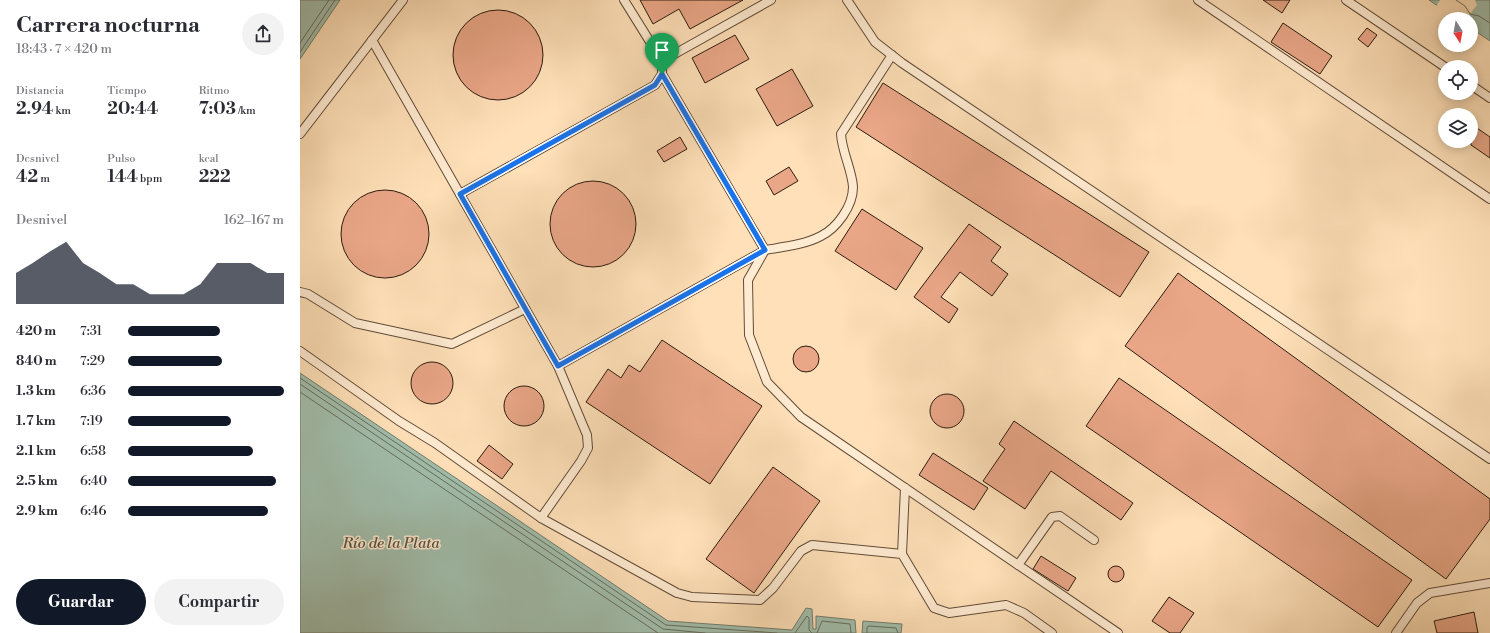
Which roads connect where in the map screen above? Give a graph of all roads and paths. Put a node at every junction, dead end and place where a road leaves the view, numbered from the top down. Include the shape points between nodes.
1 (403, 0) edge
2 (624, 0) edge
3 (771, 0) edge
4 (847, 0) edge
5 (1198, 0) edge
6 (1346, 0) edge
7 (372, 40) junction
8 (892, 55) junction
9 (662, 61) junction
10 (1438, 62) edge
11 (662, 74) junction
12 (1478, 90) edge
13 (1490, 98) edge
14 (300, 134) edge
15 (460, 194) junction
16 (1490, 199) edge
17 (765, 250) junction
18 (300, 292) edge
19 (525, 309) junction
20 (300, 351) edge
21 (558, 366) junction
22 (1490, 459) edge
23 (905, 488) junction
24 (541, 518) junction
25 (1094, 540) dead end
26 (902, 554) junction
27 (1018, 565) junction
28 (1490, 583) edge
29 (1052, 633) edge
30 (1118, 633) edge
31 (1396, 633) edge

1 - 7 lane
2 - 9 lane
3 - 9 lane
4 - 8 lane via 875,42
5 - 16 lane
6 - 10 lane
7 - 14 lane
7 - 15 lane
8 - 17 lane via 841,134 841,143 853,186 851,202 843,217 821,236 796,245
8 - 22 lane
9 - 11 lane
11 - 15 lane via 655,85
11 - 17 lane
12 - 13 lane
15 - 19 lane
17 - 21 lane
17 - 23 lane via 748,280 749,335 767,382 801,417
18 - 19 lane via 308,294 355,323 452,344
19 - 21 lane
20 - 24 lane
21 - 24 lane via 587,435 588,448
23 - 26 lane
23 - 27 lane
24 - 26 lane via 677,593 692,597 760,600 774,588 801,551 812,545
25 - 27 lane via 1060,516 1052,517
26 - 29 lane via 934,608 948,613 1006,605 1024,613
27 - 30 lane
28 - 31 lane via 1430,594 1417,603

